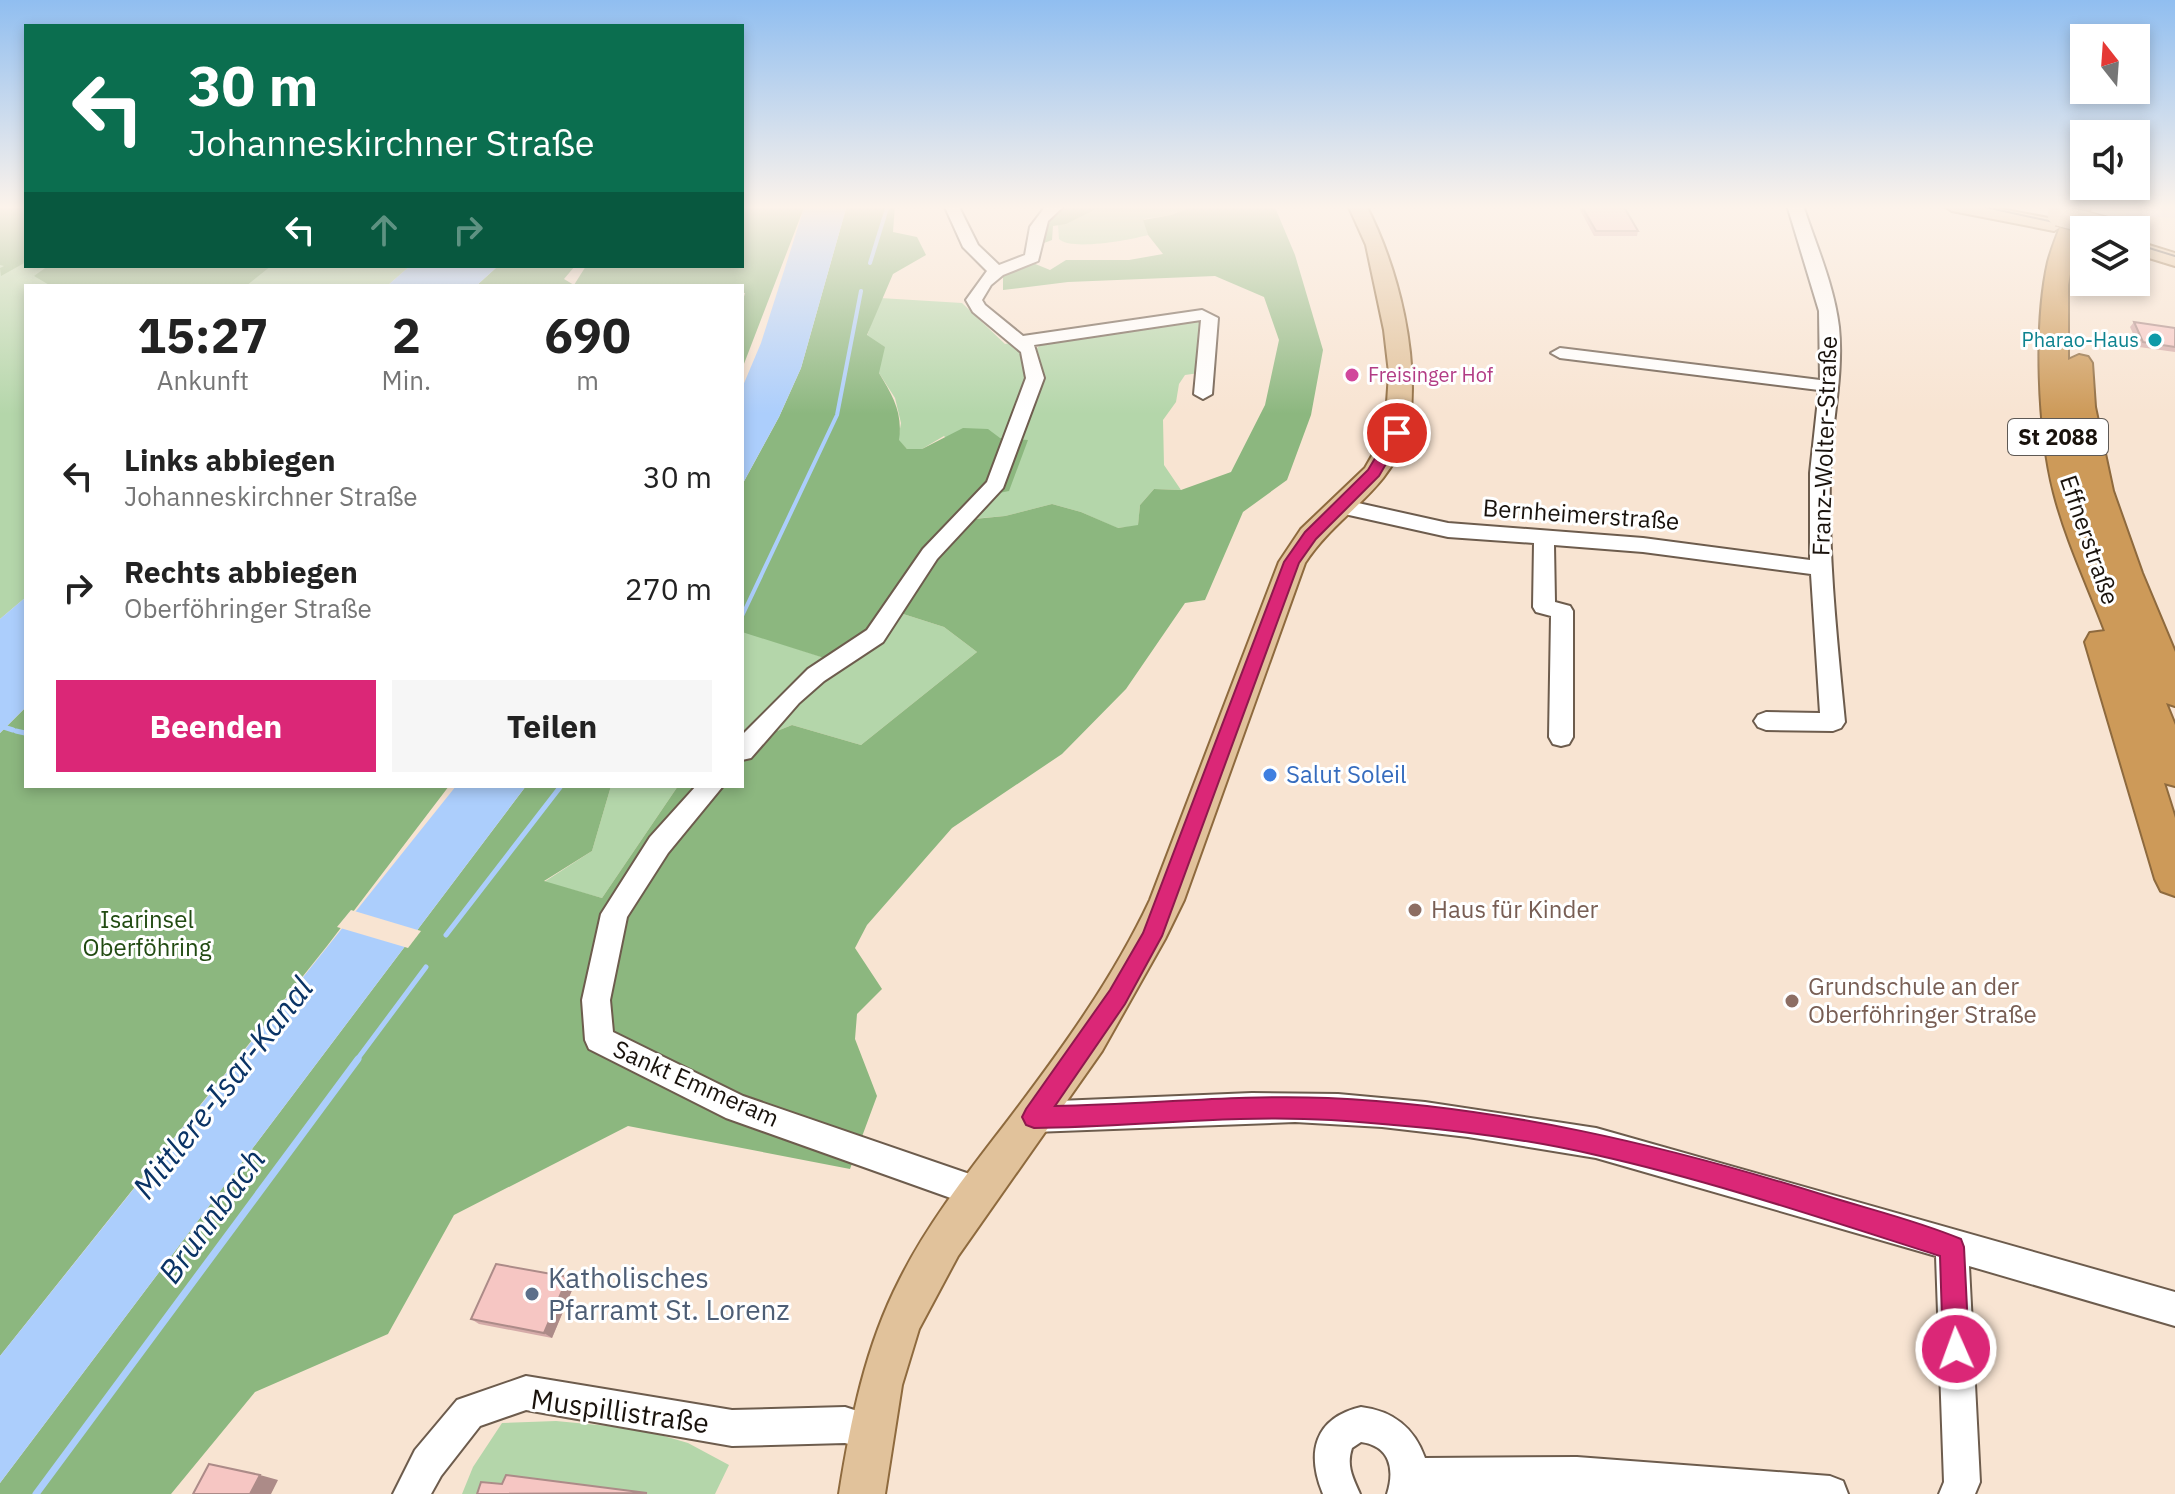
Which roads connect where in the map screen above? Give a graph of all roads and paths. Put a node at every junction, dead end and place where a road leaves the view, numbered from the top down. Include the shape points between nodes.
1 (991, 275) edge
2 (1383, 275) edge
3 (1818, 275) edge
4 (2058, 275) edge
5 (2078, 296) edge
6 (1021, 342) junction
7 (1560, 353) dead end
8 (1829, 386) junction
9 (1203, 394) dead end
10 (1340, 506) junction
11 (1544, 540) junction
12 (1820, 568) junction
13 (2101, 581) junction
14 (2175, 693) edge
15 (1766, 721) dead end
16 (1561, 737) dead end
17 (744, 749) edge
18 (2175, 772) edge
19 (709, 788) edge
20 (2175, 879) edge
21 (1034, 1117) junction
22 (976, 1191) junction
23 (1952, 1247) junction
24 (2175, 1309) edge
25 (873, 1432) junction
26 (1408, 1485) edge
27 (411, 1494) edge
28 (862, 1494) edge
29 (1342, 1494) edge
30 (1830, 1494) edge
31 (1957, 1494) edge

1 - 6 street via 974,300
2 - 10 main road via 1400,373 1397,433 1374,473
3 - 8 street, Franz-Wolter-Straße via 1832,349
4 - 13 highway, Effnerstraße / St 2088 via 2058,438 2069,494
5 - 14 highway, Effnerstraße / St 2088 via 2079,395 2087,451 2103,514
6 - 9 street via 1202,315 1210,318
6 - 17 street via 1029,350 1035,378 996,484 930,554 875,636 816,675
7 - 8 street
8 - 12 street, Franz-Wolter-Straße via 1820,469
10 - 11 street, Bernheimerstraße via 1448,530
10 - 21 main road via 1292,562 1152,936
11 - 12 street, Bernheimerstraße via 1675,548
11 - 16 street via 1544,607 1562,611
12 - 15 street, Franz-Wolter-Straße via 1833,722
13 - 18 highway, Effnerstraße / St 2088
13 - 20 highway via 2099,634
19 - 22 street, Sankt Emmeram via 659,845 614,914 596,1000 599,1040 737,1108
21 - 22 main road
21 - 23 street via 1252,1107 1331,1109 1500,1126 1596,1143
22 - 25 main road via 901,1321 882,1374
23 - 24 street
23 - 31 street via 1962,1482
25 - 27 street, Muspillistraße via 845,1425 732,1428 526,1393 469,1412 428,1463
25 - 28 main road
26 - 29 street via 1407,1458 1392,1434 1357,1423 1346,1428 1332,1448 1333,1477
26 - 30 street via 1577,1475

